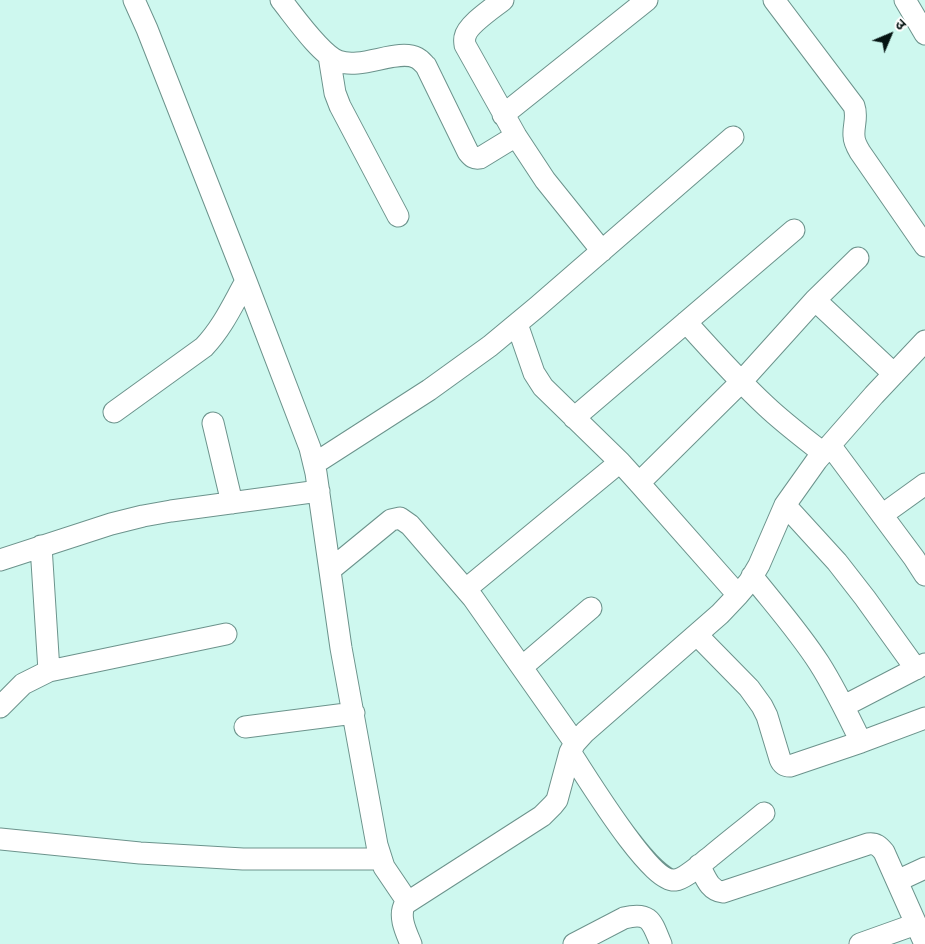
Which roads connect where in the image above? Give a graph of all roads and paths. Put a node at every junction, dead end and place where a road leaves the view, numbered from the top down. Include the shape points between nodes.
1 (134, 0) edge
2 (281, 0) edge
3 (503, 0) edge
4 (647, 0) edge
5 (774, 0) edge
6 (904, 0) edge
7 (925, 34) edge
8 (329, 56) junction
9 (503, 115) junction
10 (516, 136) junction
11 (733, 137) dead end
12 (398, 216) dead end
13 (794, 230) dead end
14 (925, 246) edge
15 (602, 250) junction
16 (858, 258) dead end
17 (246, 281) junction
18 (815, 300) junction
19 (686, 322) junction
20 (517, 324) junction
21 (925, 341) edge
22 (894, 374) junction
23 (741, 382) junction
24 (114, 412) dead end
25 (574, 418) junction
26 (213, 423) dead end
27 (826, 449) junction
28 (620, 462) junction
29 (314, 464) junction
30 (639, 483) junction
31 (925, 484) edge
32 (318, 491) junction
33 (232, 503) junction
34 (785, 505) junction
35 (882, 515) junction
36 (42, 546) junction
37 (0, 560) edge
38 (330, 570) junction
39 (925, 575) edge
40 (752, 576) junction
41 (466, 589) junction
42 (738, 595) junction
43 (592, 608) dead end
44 (226, 634) dead end
45 (697, 634) junction
46 (522, 667) junction
47 (921, 667) edge
48 (49, 671) junction
49 (844, 706) junction
50 (0, 707) edge
51 (354, 714) junction
52 (925, 718) edge
53 (245, 727) dead end
54 (861, 742) junction
55 (573, 748) junction
56 (764, 813) dead end
57 (0, 839) edge
58 (381, 860) junction
59 (699, 865) junction
60 (925, 868) edge
61 (897, 881) junction
62 (406, 921) edge
63 (916, 924) junction
64 (574, 944) edge
65 (661, 944) edge
66 (860, 944) edge
67 (925, 944) edge

1 - 17 street
2 - 8 street
3 - 9 street via 473,25 464,38 470,56
4 - 9 street
5 - 14 street via 854,106 855,144
6 - 7 street
8 - 10 street via 349,64 401,56 416,57 422,61 473,158 480,158
8 - 12 street via 340,106
9 - 10 street
10 - 15 street via 545,180
11 - 15 street
13 - 19 street
15 - 20 street
16 - 18 street
17 - 24 street via 223,323 204,347
17 - 29 street via 302,424
18 - 22 street
18 - 23 street
19 - 23 street
19 - 25 street
20 - 25 street via 537,379
20 - 29 street via 429,390
21 - 22 street
22 - 27 street
23 - 27 street via 782,421
23 - 30 street
25 - 28 street
26 - 33 street
27 - 34 street
27 - 35 street
28 - 30 street
28 - 41 street
29 - 32 street
30 - 42 street
31 - 35 street
32 - 33 street
32 - 38 street
33 - 36 street via 143,516
34 - 40 street
34 - 47 street via 837,562
35 - 39 street
36 - 37 street
36 - 48 street
38 - 41 street via 391,520 400,518 410,525
38 - 51 street
40 - 42 street
40 - 49 street via 810,650
41 - 46 street
42 - 45 street
43 - 46 street
44 - 48 street
45 - 54 street via 755,696 767,716 784,765 790,766
45 - 55 street via 585,732
46 - 55 street
47 - 49 street
48 - 50 street via 23,684
49 - 54 street
51 - 53 street
51 - 58 street
52 - 54 street
55 - 59 street via 623,832 659,873 674,881
55 - 62 street via 556,800 548,810
56 - 59 street
57 - 58 street via 234,859
58 - 62 street
59 - 61 street via 714,890 723,892 872,843 884,852
60 - 61 street
61 - 63 street
63 - 66 street
63 - 67 street
64 - 65 street via 624,918 641,915 651,922

